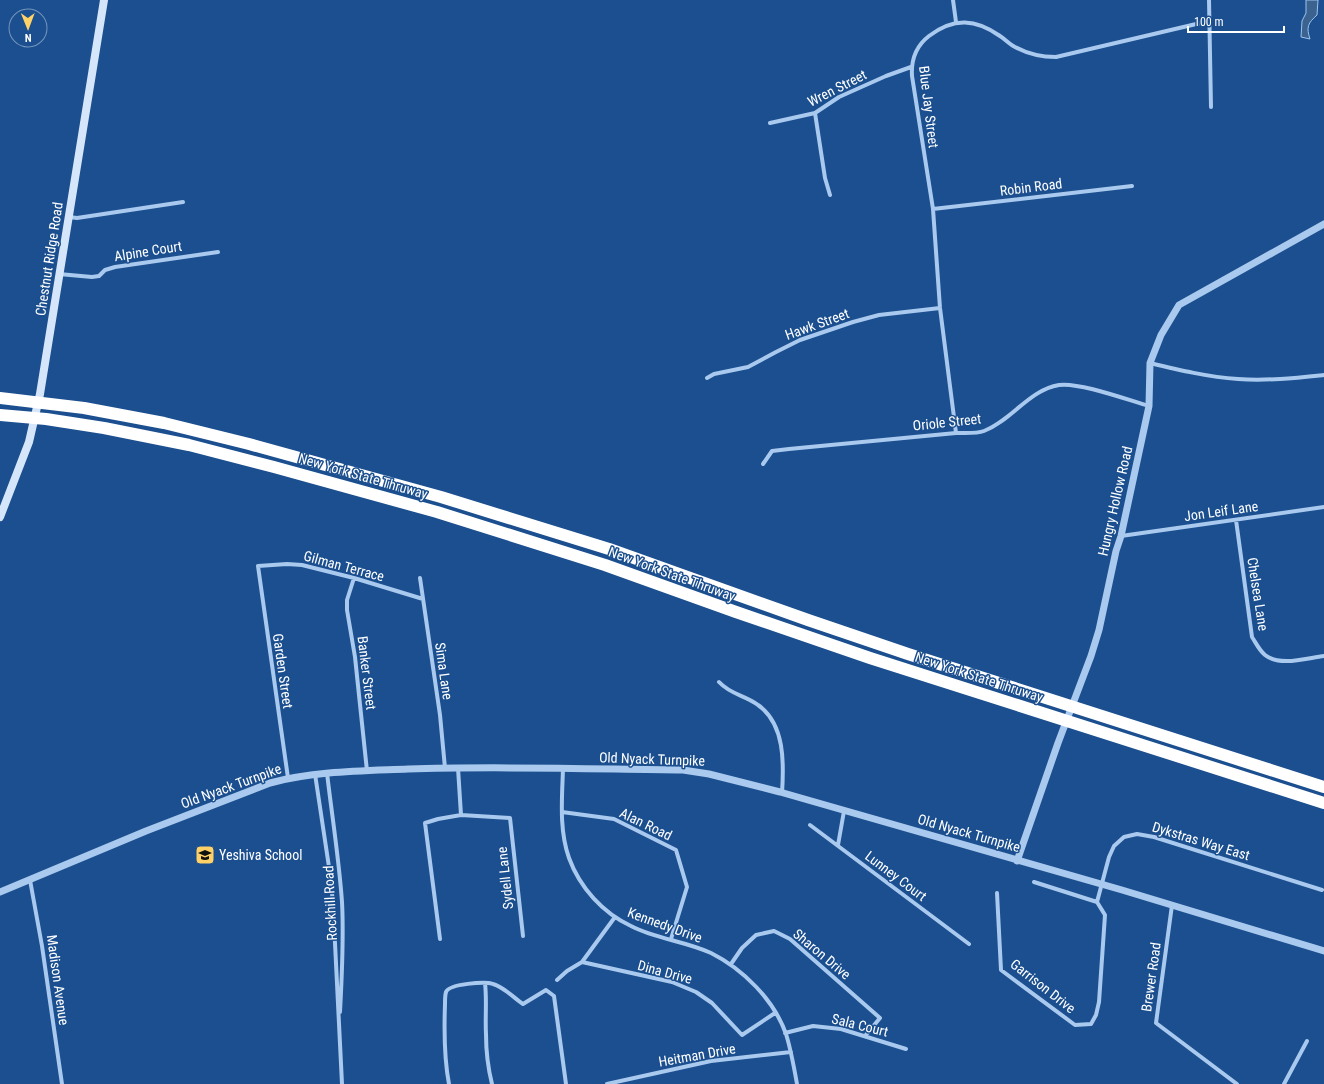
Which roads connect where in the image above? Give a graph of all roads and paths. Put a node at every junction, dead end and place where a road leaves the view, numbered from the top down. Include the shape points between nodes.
1 (104, 0) edge
2 (953, 0) edge
3 (1210, 0) edge
4 (1209, 21) junction
5 (956, 22) junction
6 (911, 67) junction
7 (1211, 107) dead end
8 (816, 113) junction
9 (770, 123) dead end
10 (1132, 186) dead end
11 (830, 196) dead end
12 (183, 202) dead end
13 (933, 209) junction
14 (68, 217) junction
15 (1324, 224) edge
16 (218, 252) dead end
17 (59, 274) junction
18 (940, 308) junction
19 (1150, 363) junction
20 (1324, 375) edge
21 (707, 378) dead end
22 (0, 398) edge
23 (1149, 406) junction
24 (0, 415) edge
25 (956, 433) junction
26 (763, 464) dead end
27 (1324, 507) edge
28 (0, 518) edge
29 (1236, 520) junction
30 (1121, 536) junction
31 (258, 566) joint
32 (354, 578) junction
33 (420, 578) dead end
34 (423, 599) junction
35 (1324, 656) edge
36 (719, 682) dead end
37 (445, 768) junction
38 (458, 768) junction
39 (563, 768) junction
40 (367, 771) junction
41 (327, 773) junction
42 (315, 774) junction
43 (288, 778) junction
44 (1324, 787) edge
45 (782, 793) junction
46 (1324, 803) edge
47 (844, 811) junction
48 (562, 812) junction
49 (461, 815) junction
50 (810, 825) dead end
51 (838, 845) junction
52 (1017, 860) junction
53 (30, 880) junction
54 (1034, 882) dead end
55 (1103, 884) junction
56 (1322, 890) dead end
57 (0, 892) edge
58 (997, 893) dead end
59 (1097, 902) junction
60 (1172, 905) junction
61 (615, 918) junction
62 (523, 936) dead end
63 (440, 938) dead end
64 (671, 939) junction
65 (970, 944) dead end
66 (1324, 951) edge
67 (582, 962) junction
68 (731, 964) junction
69 (556, 980) dead end
70 (485, 983) junction
71 (775, 1013) junction
72 (339, 1032) junction
73 (785, 1033) junction
74 (865, 1036) junction
75 (1307, 1042) dead end
76 (906, 1049) dead end
77 (791, 1052) junction
78 (62, 1084) edge
79 (342, 1084) edge
80 (449, 1084) edge
81 (492, 1084) edge
82 (566, 1084) edge
83 (607, 1084) edge
84 (797, 1084) edge
85 (1237, 1084) edge
86 (1284, 1084) edge

1 - 14 main road, Chestnut Ridge Road
2 - 5 street
3 - 4 street
4 - 5 street, Blue Jay Street via 1056,57 1028,53 982,25
4 - 7 street
5 - 6 street, Blue Jay Street via 926,38 917,50
6 - 8 street, Wren Street via 839,97
6 - 13 street, Blue Jay Street
8 - 9 street, Wren Street
8 - 11 street
10 - 13 street, Robin Road
12 - 14 street via 77,218
13 - 18 street, Blue Jay Street
14 - 17 main road, Chestnut Ridge Road
15 - 19 street, Hungry Hollow Road via 1180,305 1161,334
16 - 17 street, Alpine Court via 114,267 105,270 99,276
17 - 28 main road, Chestnut Ridge Road via 33,426
18 - 21 street, Hawk Street via 879,315 853,322 800,340 748,367 714,374
18 - 25 street, Blue Jay Street
19 - 20 street via 1186,372 1238,379 1286,379
19 - 23 street, Hungry Hollow Road
22 - 44 highway, New York State Thruway via 116,414 192,430 475,507 602,547 908,654
23 - 25 street, Oriole Street via 1077,386 1060,385 1046,388 1033,396 989,429 982,432
23 - 30 street, Hungry Hollow Road
24 - 46 highway, New York State Thruway via 112,429 188,445 477,524 605,565 870,658
25 - 26 street, Oriole Street via 772,451
27 - 29 street, Jon Leif Lane
29 - 30 street, Jon Leif Lane
29 - 35 street, Chelsea Lane via 1252,637 1258,647 1265,656 1284,661
30 - 52 street, Hungry Hollow Road via 1099,630
31 - 32 street, Gilman Terrace via 302,565
31 - 43 street, Garden Street
32 - 34 street, Gilman Terrace
32 - 40 street, Banker Street via 347,610 355,657
33 - 34 street, Sima Lane
34 - 37 street, Sima Lane
36 - 45 street via 733,693 758,705 770,716 778,732 782,752
37 - 38 street, Old Nyack Turnpike
37 - 40 street, Old Nyack Turnpike
38 - 39 street, Old Nyack Turnpike
38 - 49 street
39 - 45 street, Old Nyack Turnpike via 690,771
39 - 48 street, Kennedy Drive
40 - 41 street, Old Nyack Turnpike
41 - 42 street, Old Nyack Turnpike
41 - 72 street, Rockhill Road via 342,902 343,949
42 - 43 street, Old Nyack Turnpike
42 - 72 street, Rockhill Road via 333,903
43 - 53 street, Old Nyack Turnpike via 146,831
45 - 47 street, Old Nyack Turnpike
47 - 51 street
47 - 52 street, Old Nyack Turnpike
48 - 61 street, Kennedy Drive via 564,841 569,859 589,894
48 - 64 street, Alan Road via 614,819 676,850 687,887
49 - 62 street, Sydell Lane via 510,818
49 - 63 street via 425,823
50 - 51 street, Lunney Court
51 - 65 street, Lunney Court
52 - 55 street, Old Nyack Turnpike
53 - 57 street, Old Nyack Turnpike
53 - 78 street, Madison Avenue
54 - 59 street
55 - 56 street, Dykstras Way East via 1114,846 1124,837 1137,834 1154,837
55 - 59 street
55 - 60 street, Old Nyack Turnpike
58 - 59 street, Garrison Drive via 1001,970 1075,1025 1091,1024 1099,1002 1105,915
60 - 66 street, Old Nyack Turnpike
60 - 85 street, Brewer Road via 1156,1023
61 - 64 street, Kennedy Drive via 632,927
61 - 67 street
64 - 68 street, Kennedy Drive
67 - 69 street
67 - 71 street, Dina Drive via 672,982 696,992 712,1003 742,1035
68 - 71 street, Kennedy Drive via 762,994
68 - 74 street, Sharon Drive via 742,948 756,935 774,931 790,939 880,1018
70 - 80 street via 457,986 446,992 444,1019
70 - 81 street via 486,1033
70 - 82 street via 498,986 523,1004 546,990 554,996
71 - 73 street, Kennedy Drive
72 - 79 street, Rockhill Road
73 - 74 street, Sala Court via 813,1026 841,1029
73 - 77 street, Kennedy Drive
74 - 76 street, Sala Court
75 - 86 street
77 - 83 street, Heitman Drive via 712,1062
77 - 84 street, Kennedy Drive

